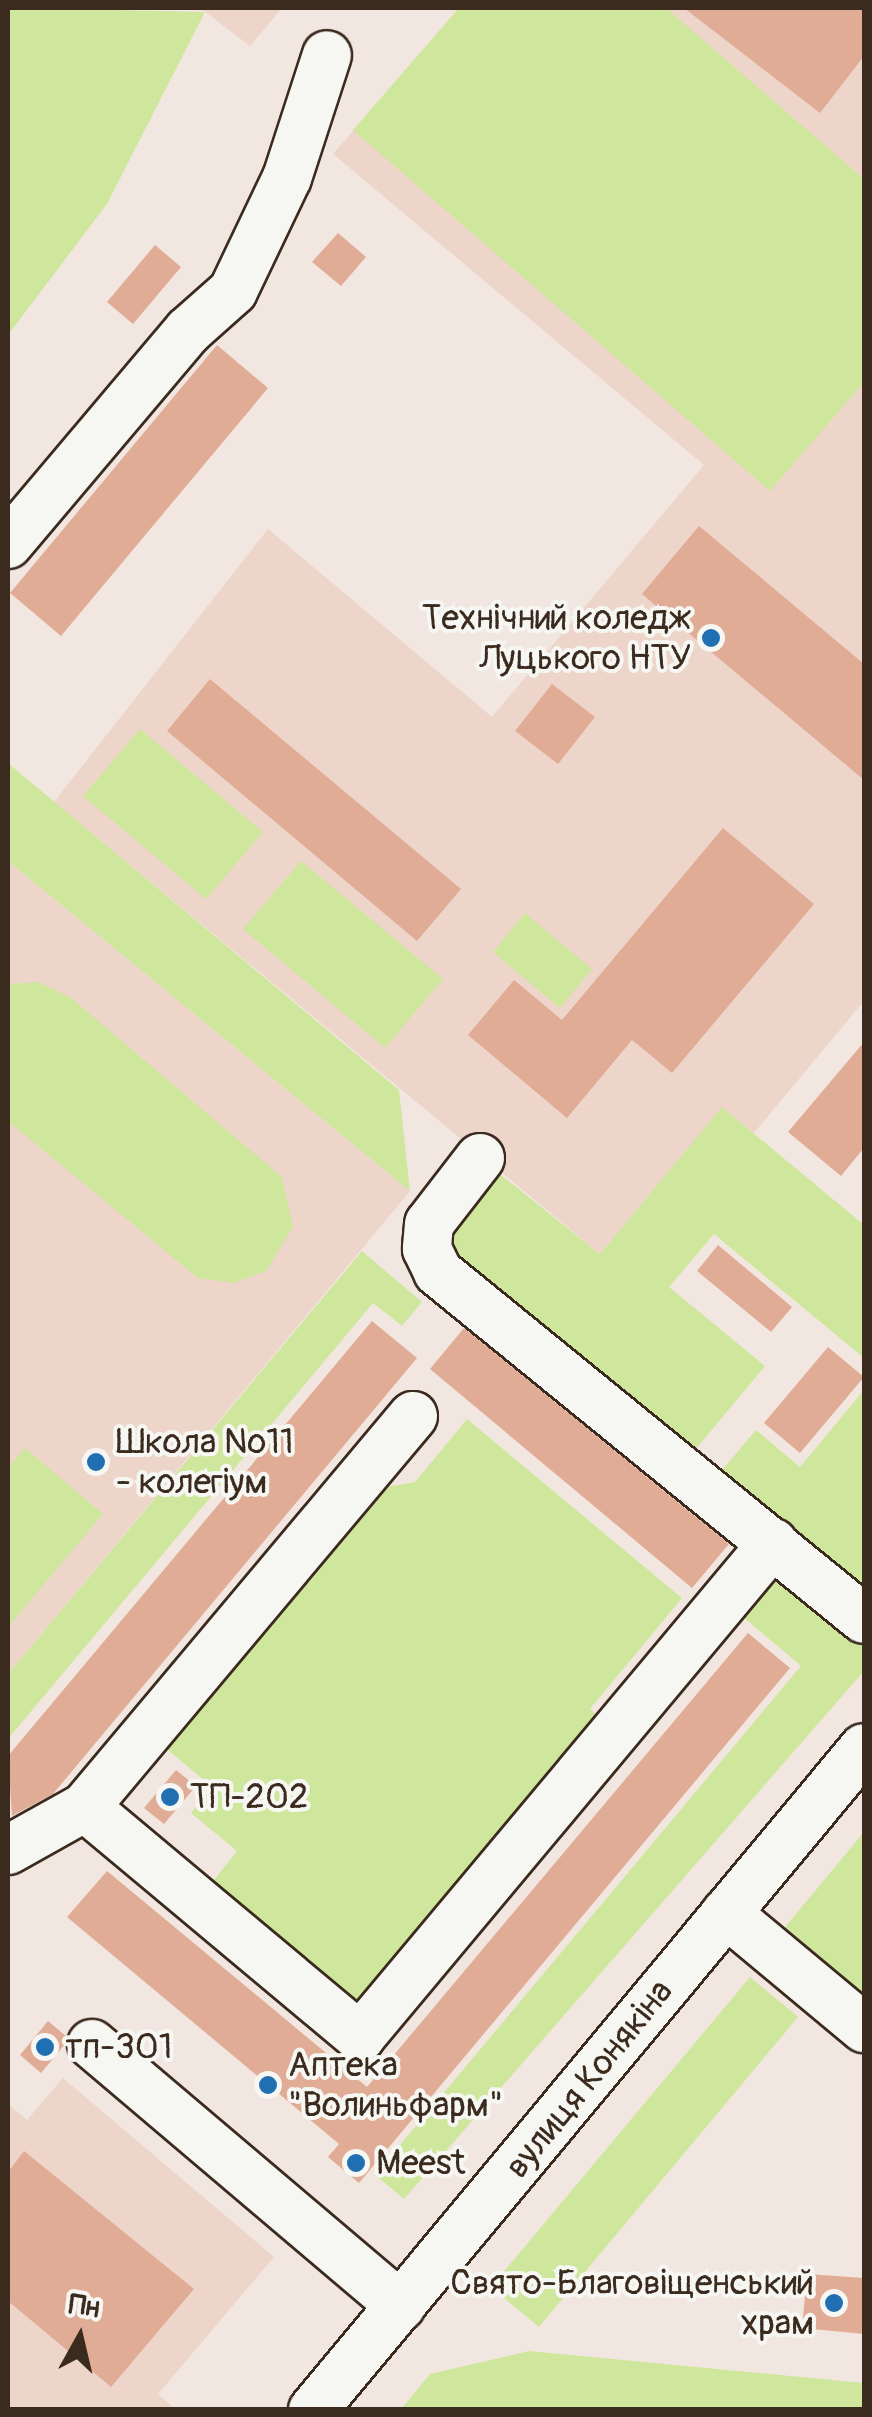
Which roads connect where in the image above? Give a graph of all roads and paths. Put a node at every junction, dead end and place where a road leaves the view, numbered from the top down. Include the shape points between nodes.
1 (327, 55) dead end
2 (8, 544) edge
3 (480, 1158) dead end
4 (413, 1416) dead end
5 (773, 1544) junction
6 (864, 1619) edge
7 (864, 1748) edge
8 (85, 1807) junction
9 (8, 1850) edge
10 (726, 1913) junction
11 (864, 2028) edge
12 (92, 2044) dead end
13 (401, 2306) junction
14 (313, 2410) edge

1 - 2 street via 287,178 232,291 188,331
3 - 5 street via 430,1224 427,1249 438,1272
4 - 8 street
5 - 6 street
5 - 8 street via 360,2036
7 - 10 street, вулиця Конякіна
8 - 9 street
10 - 11 street
10 - 13 street, вулиця Конякіна
12 - 13 street
13 - 14 street, вулиця Конякіна

